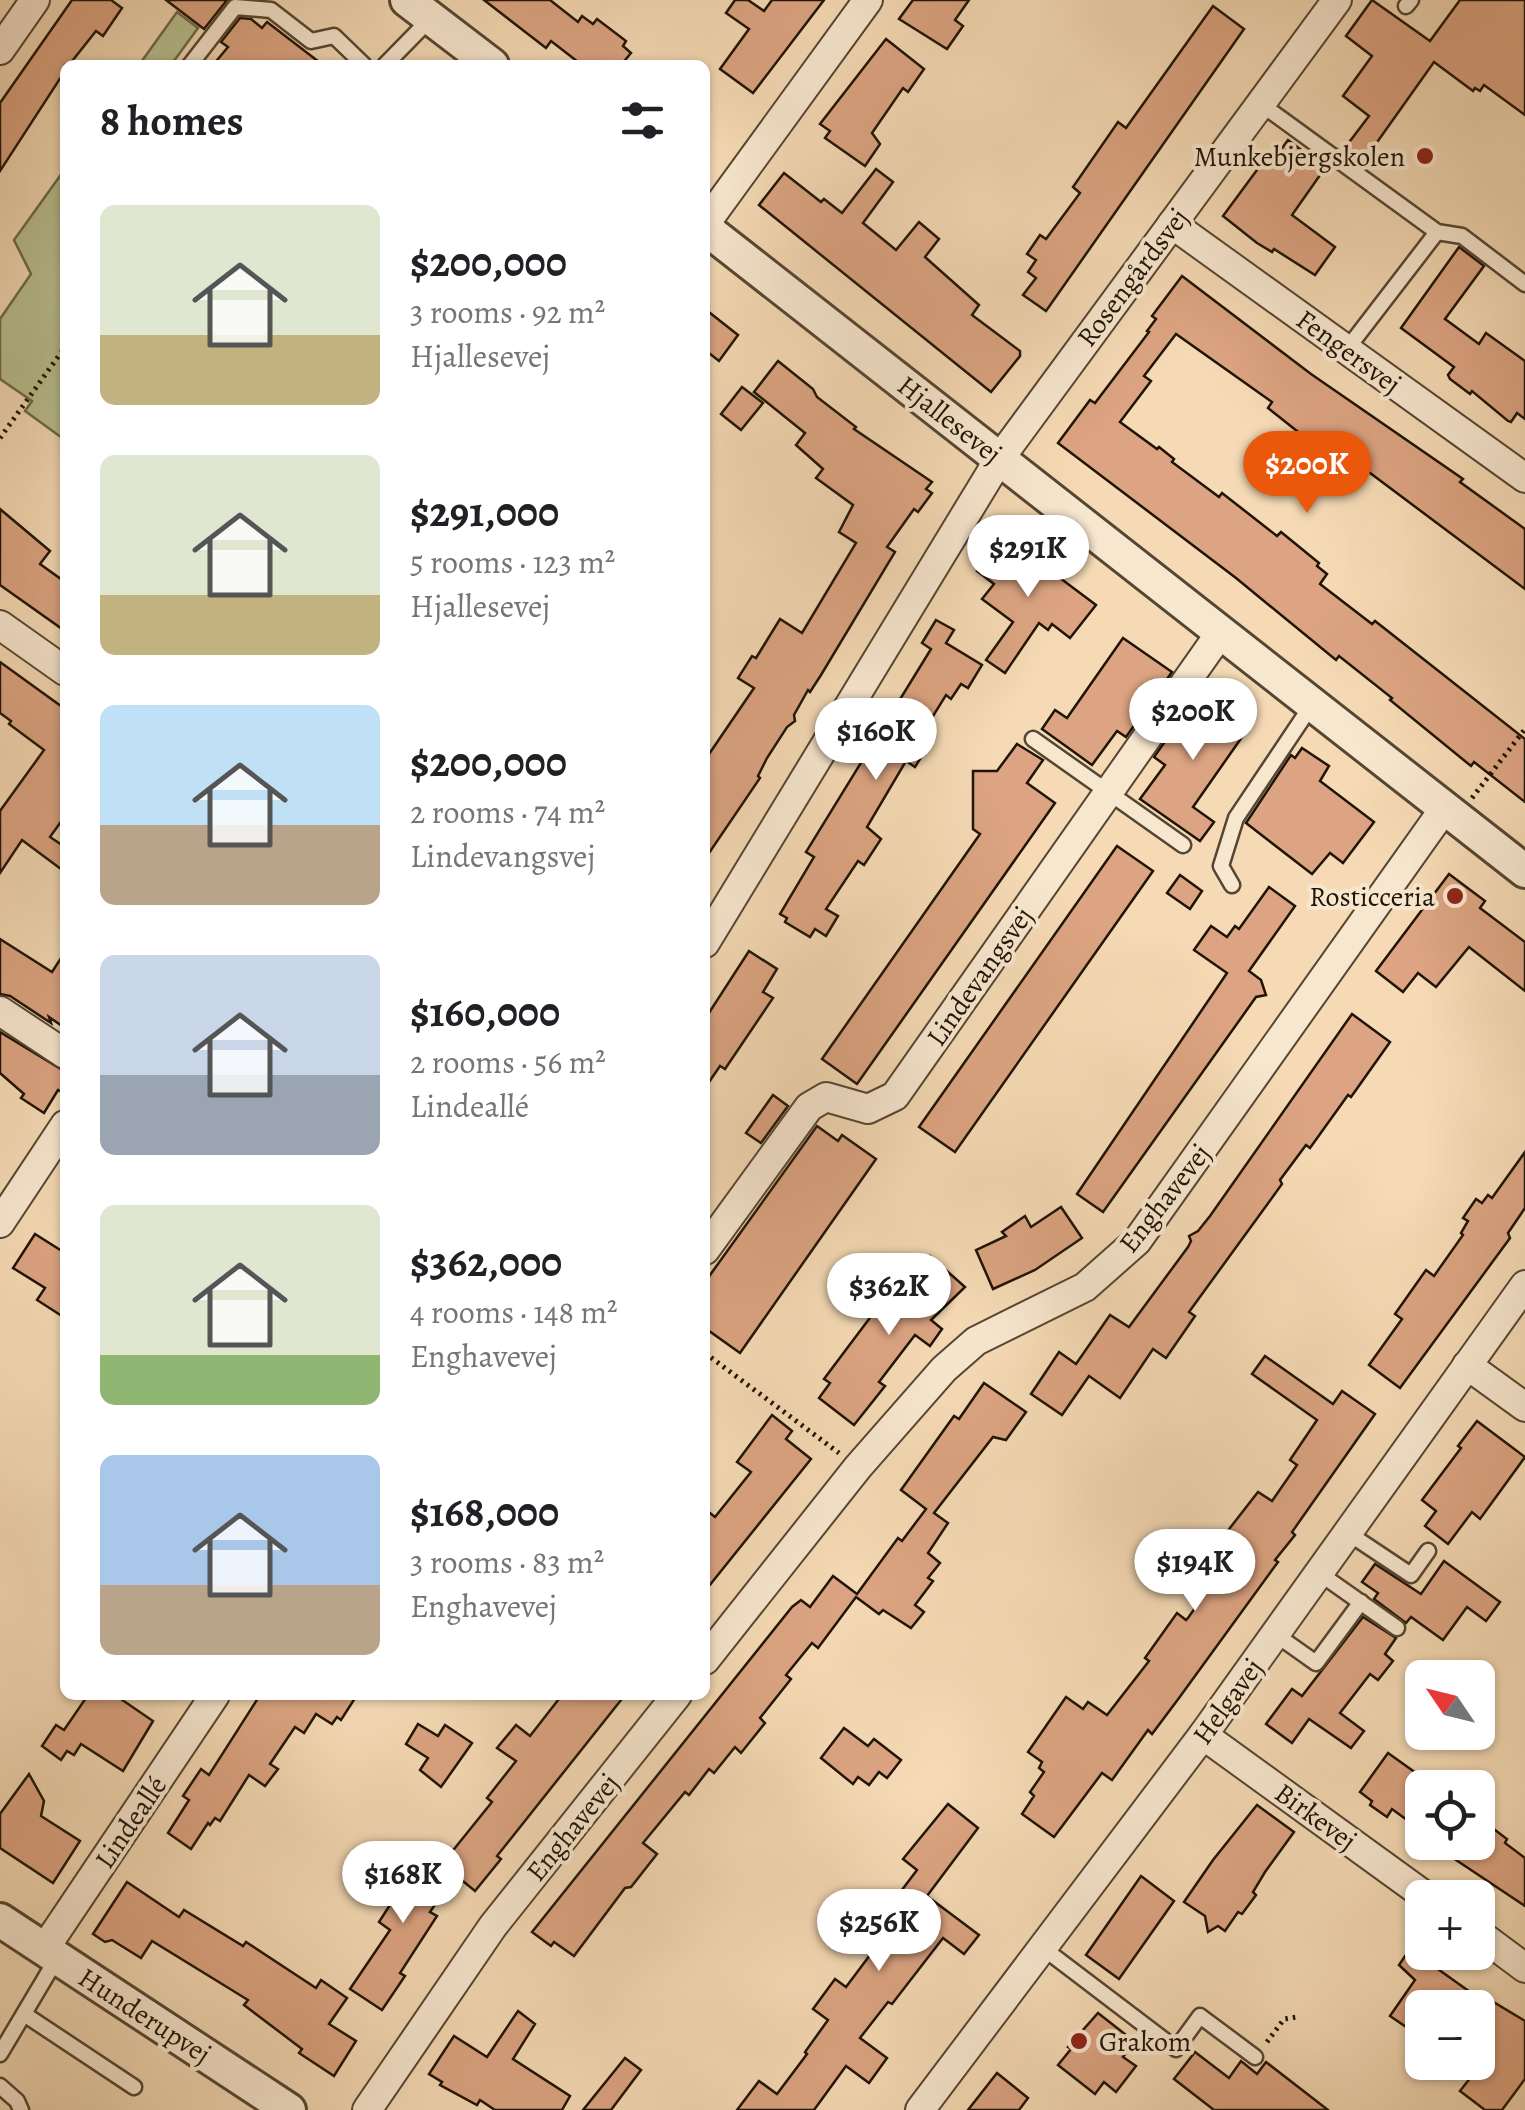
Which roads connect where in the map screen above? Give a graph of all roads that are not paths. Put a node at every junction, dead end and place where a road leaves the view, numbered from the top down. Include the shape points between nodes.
1 (35, 0) edge
2 (868, 0) edge
3 (1336, 0) edge
4 (418, 9) edge
5 (0, 50) edge
6 (194, 60) edge
7 (359, 60) edge
8 (389, 60) edge
9 (485, 60) edge
10 (1261, 104) junction
11 (710, 219) edge
12 (1172, 224) junction
13 (710, 230) edge
14 (1437, 232) junction
15 (1525, 284) edge
16 (1347, 349) junction
17 (1000, 458) junction
18 (1525, 478) edge
19 (0, 625) edge
20 (1219, 634) junction
21 (60, 667) edge
22 (1311, 706) junction
23 (1033, 740) dead end
24 (1108, 792) junction
25 (1450, 814) junction
26 (1183, 845) dead end
27 (1525, 871) edge
28 (1232, 885) dead end
29 (710, 935) edge
30 (0, 1010) edge
31 (60, 1051) edge
32 (60, 1133) edge
33 (0, 1223) edge
34 (710, 1243) edge
35 (1525, 1285) edge
36 (1466, 1365) junction
37 (1525, 1408) edge
38 (1348, 1533) junction
39 (1428, 1551) dead end
40 (1319, 1573) junction
41 (1360, 1602) junction
42 (1397, 1628) dead end
43 (1275, 1634) junction
44 (710, 1654) edge
45 (213, 1700) edge
46 (673, 1700) edge
47 (1204, 1735) junction
48 (1405, 1881) edge
49 (0, 1920) edge
50 (1495, 1946) edge
51 (1043, 1948) junction
52 (51, 1953) junction
53 (1525, 1968) edge
54 (24, 2014) junction
55 (0, 2054) edge
56 (1255, 2058) road end
57 (0, 2086) edge
58 (134, 2086) dead end
59 (21, 2110) edge
60 (289, 2110) edge
61 (368, 2110) edge
62 (920, 2110) edge

1 - 5 street
2 - 11 street
3 - 10 street, Rosengårdsvej
4 - 8 lane
4 - 9 street
6 - 7 lane via 234,7 271,10 311,41 334,36
10 - 12 street, Rosengårdsvej
10 - 14 lane
12 - 16 street, Fengersvej
12 - 17 street, Rosengårdsvej
13 - 17 street, Hjallesevej
14 - 15 lane via 1462,236
14 - 16 lane
16 - 18 street, Fengersvej
17 - 20 street, Hjallesevej
17 - 29 street
19 - 21 street
20 - 22 street, Hjallesevej
20 - 24 street, Lindevangsvej
22 - 25 street, Hjallesevej
22 - 28 lane via 1236,818 1221,866
23 - 24 lane
24 - 26 lane
24 - 34 street, Lindevangsvej via 895,1096 868,1109 826,1097 809,1107
25 - 27 street, Hjallesevej
25 - 44 street, Enghavevej via 1137,1241 1084,1288 976,1341 944,1369
30 - 31 street
32 - 33 street
35 - 36 street, Helgavej
36 - 37 street
36 - 38 street, Helgavej
38 - 39 lane via 1411,1575
38 - 40 street, Helgavej
40 - 41 lane
40 - 43 street, Helgavej
41 - 42 lane
41 - 43 lane via 1316,1663
43 - 47 street, Helgavej
45 - 52 street, Lindeallé
46 - 61 street, Enghavevej via 493,1926
47 - 48 street, Birkevej
47 - 51 street, Helgavej
49 - 52 street, Hunderupvej
50 - 53 street
51 - 56 lane via 1176,2049 1200,2016
51 - 62 street, Helgavej
52 - 54 lane
52 - 60 street, Hunderupvej
54 - 55 lane
54 - 58 lane
57 - 59 lane

